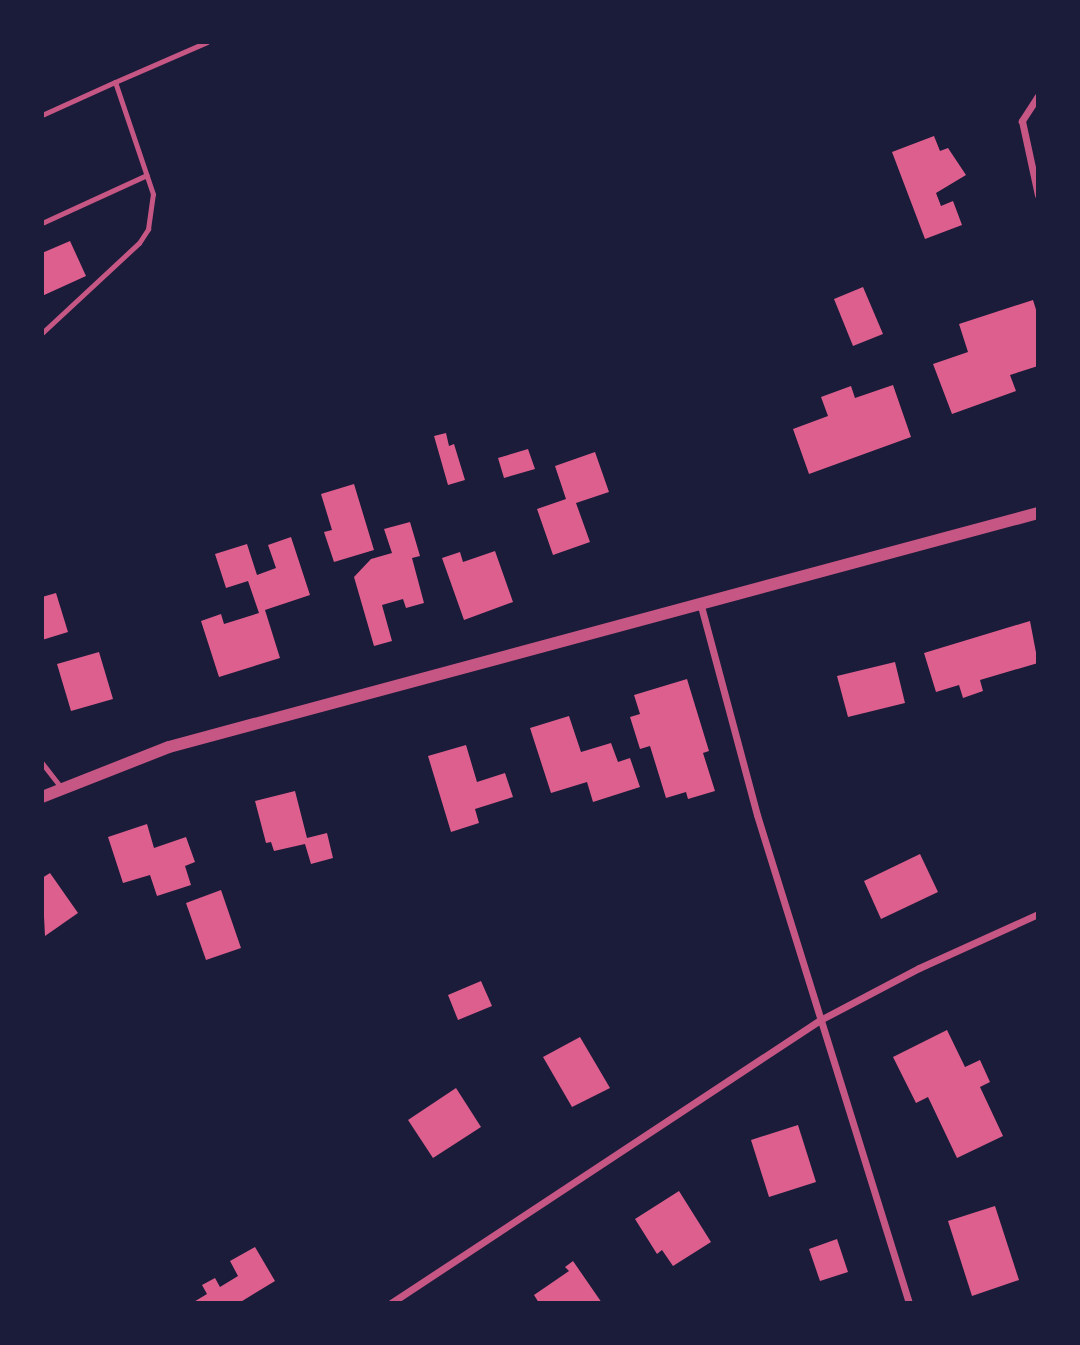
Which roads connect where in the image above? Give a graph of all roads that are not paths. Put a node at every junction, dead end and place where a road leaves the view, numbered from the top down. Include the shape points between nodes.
1 (207, 42) edge
2 (115, 82) junction
3 (1038, 96) edge
4 (42, 115) edge
5 (147, 175) junction
6 (1038, 195) edge
7 (42, 223) edge
8 (42, 333) edge
9 (1038, 513) edge
10 (701, 606) junction
11 (42, 763) edge
12 (61, 788) junction
13 (42, 797) edge
14 (1038, 914) edge
15 (820, 1020) junction
16 (391, 1303) edge
17 (909, 1303) edge

1 - 2 lane
2 - 4 lane
2 - 5 lane
3 - 6 street via 1022,121
5 - 7 lane
5 - 8 lane via 153,194 143,236
9 - 10 street
10 - 12 street via 169,747
10 - 15 street
11 - 12 lane
12 - 13 street
14 - 15 street
15 - 16 street
15 - 17 street

